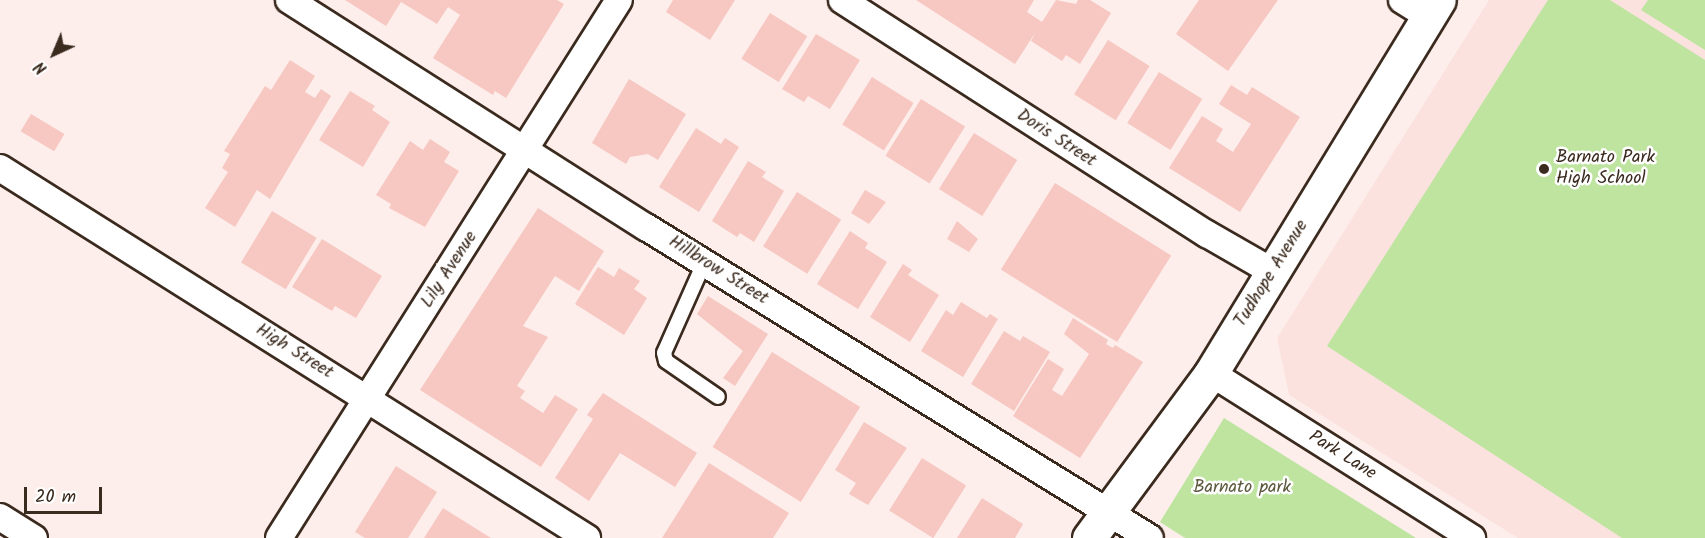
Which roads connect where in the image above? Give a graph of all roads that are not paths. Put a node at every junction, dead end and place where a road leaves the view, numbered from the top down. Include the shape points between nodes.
1 (289, 0) edge
2 (619, 0) edge
3 (842, 0) edge
4 (1402, 0) edge
5 (1434, 9) edge
6 (528, 150) junction
7 (0, 168) edge
8 (704, 263) junction
9 (1273, 272) junction
10 (1211, 373) junction
11 (718, 397) dead end
12 (367, 398) junction
13 (1108, 512) junction
14 (0, 517) edge
15 (34, 538) edge
16 (279, 538) edge
17 (587, 538) edge
18 (1089, 538) edge
19 (1150, 538) edge
20 (1472, 538) edge

1 - 6 street, Hillbrow Street
2 - 6 street, Lily Avenue
3 - 9 street, Doris Street via 1186,222
4 - 5 street
5 - 9 street, Tudhope Avenue
6 - 8 street, Hillbrow Street
6 - 12 street, Lily Avenue
7 - 12 street, High Street
8 - 11 lane via 664,353 666,362
8 - 13 street, Hillbrow Street
9 - 10 street, Tudhope Avenue
10 - 13 street, Tudhope Avenue
10 - 20 street, Park Lane
12 - 16 street, Lily Avenue
12 - 17 street, High Street
13 - 18 street, Tudhope Avenue
13 - 19 street, Hillbrow Street
14 - 15 street

